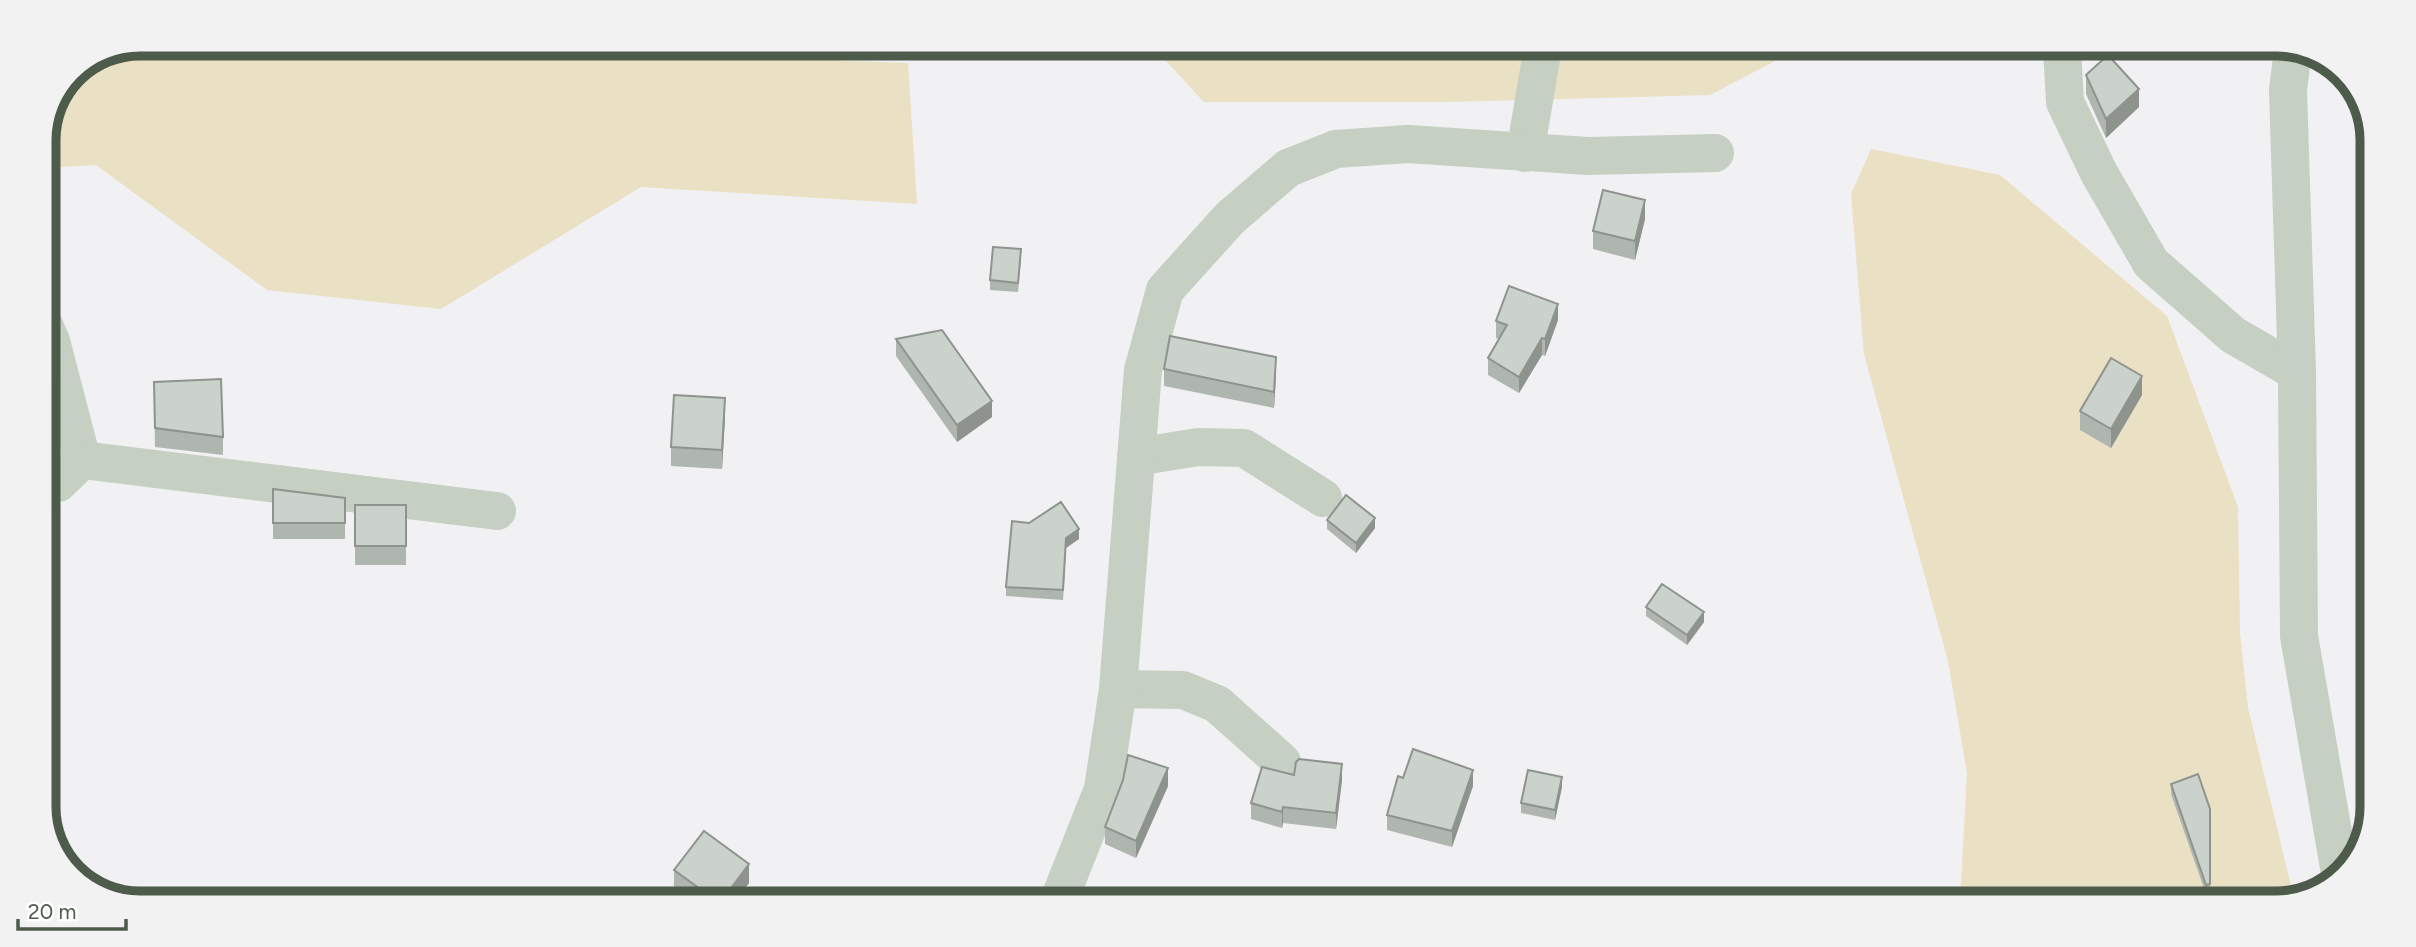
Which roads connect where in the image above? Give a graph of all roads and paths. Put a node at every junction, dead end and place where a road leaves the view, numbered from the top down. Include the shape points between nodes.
1 (1541, 56) edge
2 (2062, 56) edge
3 (2292, 58) edge
4 (1525, 153) junction
5 (1714, 153) dead end
6 (56, 360) edge
7 (2297, 372) junction
8 (1136, 457) junction
9 (82, 460) junction
10 (56, 483) edge
11 (1323, 498) dead end
12 (497, 511) dead end
13 (1118, 689) junction
14 (1282, 762) dead end
15 (2338, 864) edge
16 (1063, 891) edge

1 - 4 street
2 - 7 street via 2064,102 2151,263 2233,335
3 - 7 street via 2288,90
4 - 5 street
4 - 8 street via 1396,145 1336,149 1288,168 1230,218 1165,290 1143,370
6 - 9 street
7 - 15 street via 2299,636
8 - 11 street via 1198,447 1244,448
8 - 13 street
9 - 10 street
9 - 12 street
13 - 14 street via 1183,690 1217,704
13 - 16 street via 1103,789

